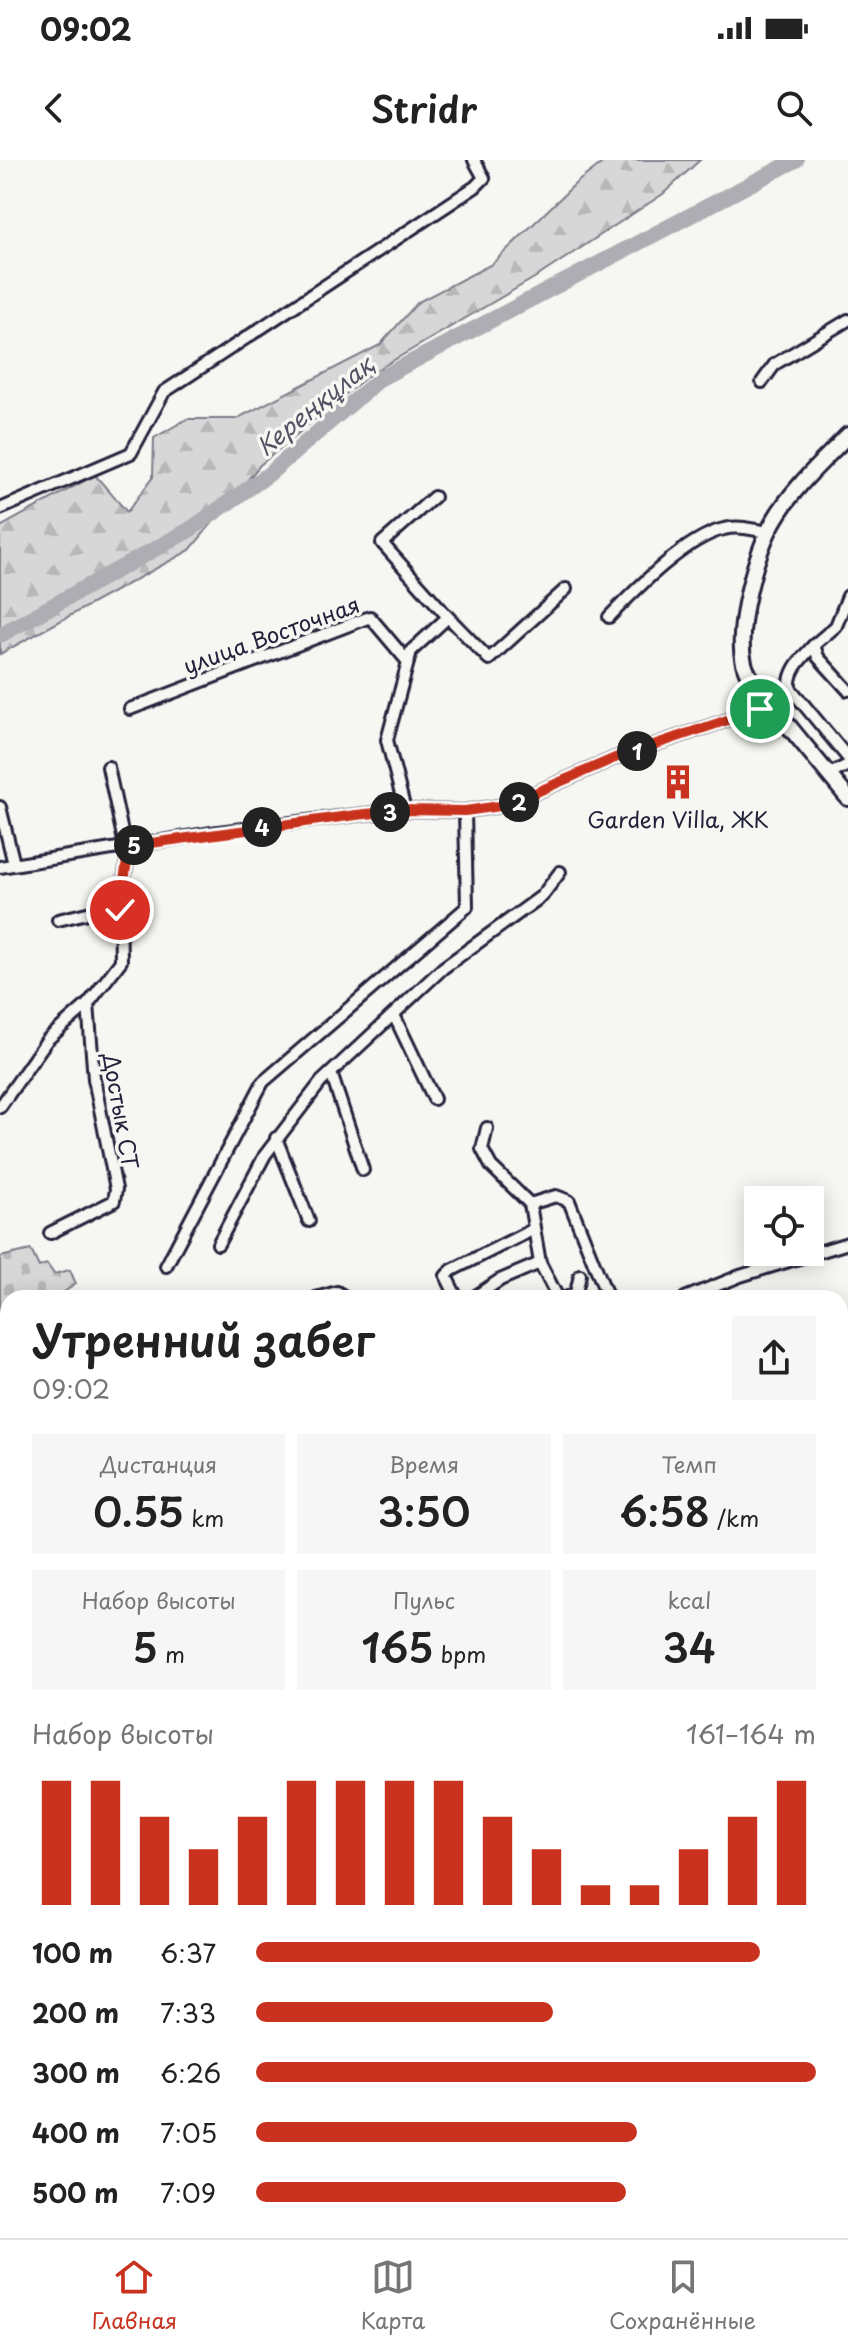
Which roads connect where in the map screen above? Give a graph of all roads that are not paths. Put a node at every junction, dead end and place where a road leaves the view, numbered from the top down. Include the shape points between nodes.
1 (474, 160) edge
2 (848, 320) edge
3 (762, 382) dead end
4 (848, 435) edge
5 (434, 497) dead end
6 (0, 509) edge
7 (768, 532) junction
8 (566, 589) dead end
9 (848, 596) edge
10 (448, 617) junction
11 (609, 617) dead end
12 (814, 645) junction
13 (408, 662) junction
14 (848, 690) edge
15 (766, 700) junction
16 (130, 709) dead end
17 (848, 758) edge
18 (848, 765) edge
19 (108, 767) dead end
20 (828, 775) junction
21 (848, 798) edge
22 (0, 807) edge
23 (405, 810) junction
24 (465, 811) junction
25 (127, 846) junction
26 (14, 864) junction
27 (0, 867) edge
28 (560, 872) dead end
29 (120, 905) junction
30 (58, 920) dead end
31 (88, 1004) junction
32 (394, 1015) junction
33 (331, 1073) junction
34 (434, 1099) dead end
35 (0, 1107) edge
36 (487, 1128) dead end
37 (276, 1138) junction
38 (363, 1170) dead end
39 (530, 1204) junction
40 (309, 1221) dead end
41 (534, 1229) junction
42 (50, 1233) dead end
43 (848, 1243) edge
44 (218, 1244) dead end
45 (540, 1263) junction
46 (166, 1266) dead end
47 (580, 1275) dead end
48 (453, 1290) edge
49 (485, 1290) edge
50 (554, 1290) edge
51 (577, 1290) edge
52 (605, 1290) edge
53 (705, 1290) edge

1 - 6 street via 484,178 475,187 164,392 131,453
2 - 3 street via 775,364
4 - 7 street via 791,497
5 - 10 street via 382,543
7 - 11 street via 730,528 707,535 660,569
7 - 15 street via 746,609 744,662
8 - 10 street via 489,659
9 - 12 street via 836,626
10 - 13 street via 411,651
12 - 14 street via 818,657
12 - 17 street via 795,667 790,688
13 - 16 street, улица Восточная via 370,617
13 - 23 street via 387,740
15 - 20 street
15 - 24 street via 760,709 615,758 524,800
18 - 20 street
19 - 25 street
20 - 21 street
22 - 26 street
23 - 24 street
23 - 25 street
24 - 46 street via 467,907 263,1082
25 - 26 street
25 - 29 street
26 - 27 street
28 - 32 street via 542,896 443,968
29 - 30 street
29 - 31 street via 121,961
31 - 35 street via 47,1040
31 - 42 street, Достык СТ via 94,1079 116,1189 114,1201
32 - 33 street
32 - 34 street
33 - 37 street
33 - 38 street
36 - 39 street via 482,1149 491,1166
37 - 40 street
37 - 44 street
39 - 41 street
39 - 52 street via 556,1196 569,1201
41 - 45 street
41 - 48 street via 452,1270 446,1276
43 - 53 street
45 - 49 street
45 - 50 street
47 - 51 street

